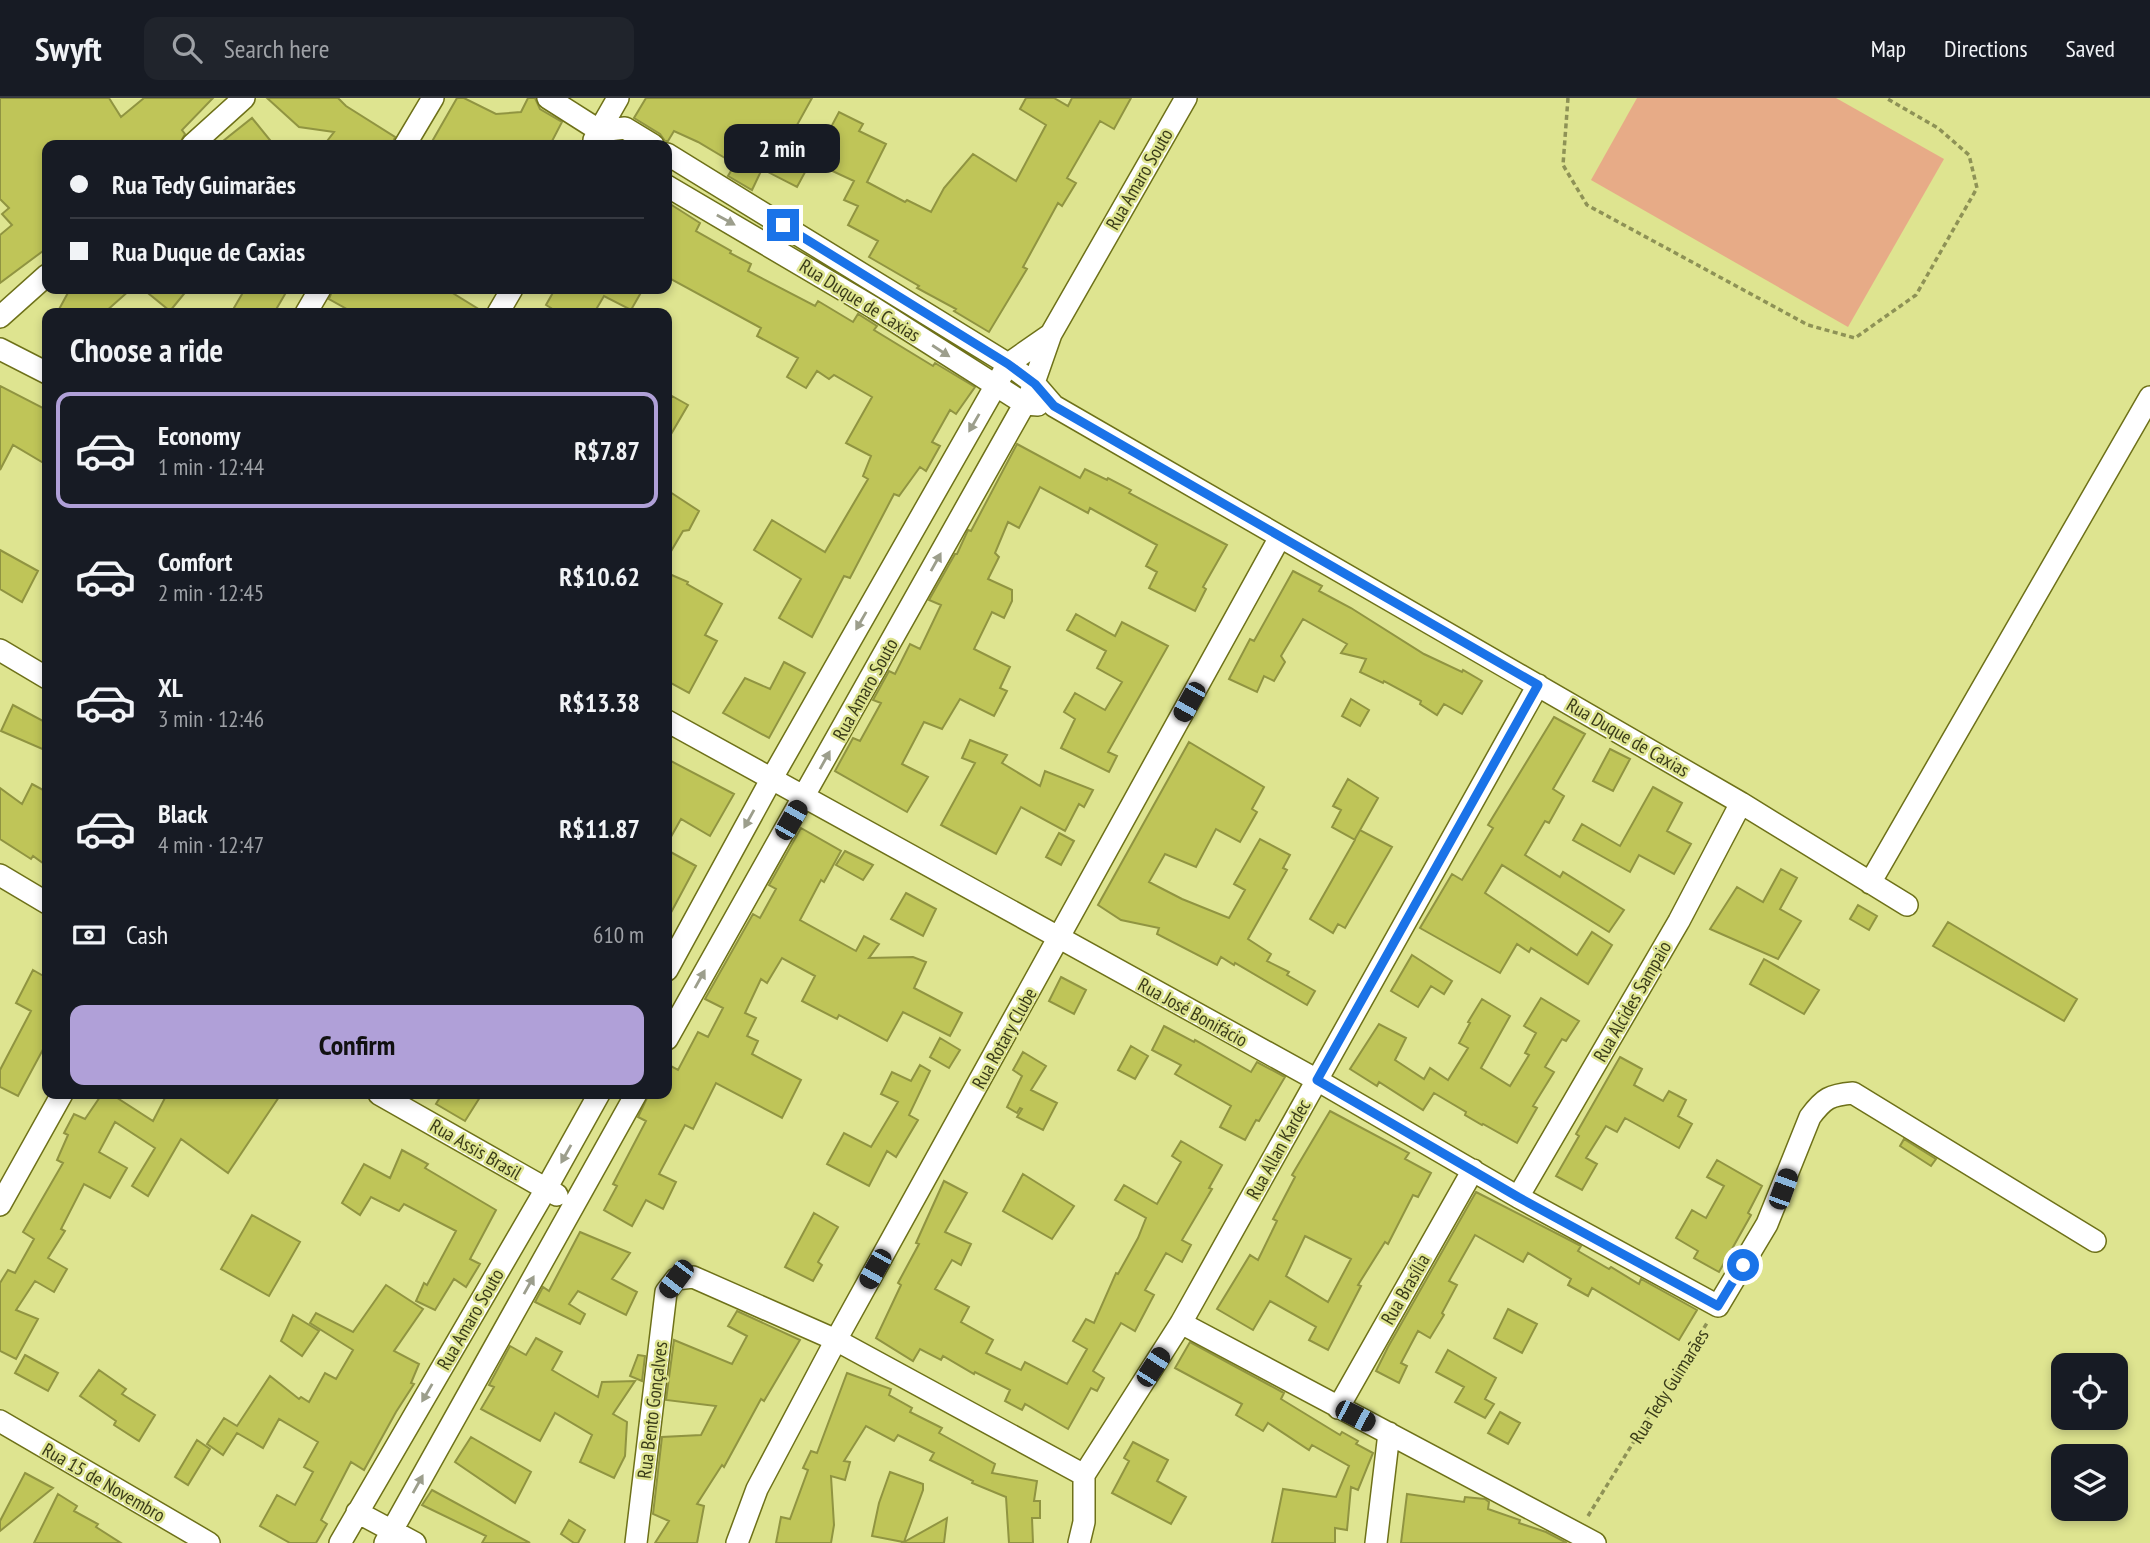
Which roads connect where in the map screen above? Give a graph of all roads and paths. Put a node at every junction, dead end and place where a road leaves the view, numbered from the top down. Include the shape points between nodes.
1 (244, 98) edge
2 (433, 98) edge
3 (548, 98) edge
4 (618, 98) edge
5 (1186, 98) edge
6 (1568, 98) edge
7 (1886, 98) edge
8 (198, 140) edge
9 (408, 140) edge
10 (598, 140) edge
11 (599, 140) edge
12 (601, 140) edge
13 (645, 140) edge
14 (672, 157) edge
15 (672, 189) edge
16 (763, 212) junction
17 (751, 234) junction
18 (42, 279) edge
19 (886, 288) junction
20 (874, 308) junction
21 (0, 317) edge
22 (1051, 334) junction
23 (0, 349) edge
24 (1008, 364) junction
25 (42, 370) edge
26 (1035, 384) junction
27 (995, 385) junction
28 (2150, 397) edge
29 (1025, 404) junction
30 (1054, 406) junction
31 (1280, 537) junction
32 (0, 650) edge
33 (42, 675) edge
34 (1538, 685) junction
35 (672, 724) edge
36 (772, 778) junction
37 (804, 797) junction
38 (1741, 803) junction
39 (0, 875) edge
40 (1870, 883) junction
41 (42, 900) edge
42 (1907, 905) dead end
43 (1059, 939) junction
44 (672, 961) edge
45 (672, 1030) edge
46 (1317, 1080) junction
47 (59, 1099) edge
48 (388, 1099) edge
49 (596, 1099) edge
50 (633, 1099) edge
51 (1473, 1170) junction
52 (546, 1189) junction
53 (1518, 1197) junction
54 (573, 1204) junction
55 (0, 1205) edge
56 (2095, 1241) dead end
57 (1718, 1306) junction
58 (1181, 1323) junction
59 (836, 1340) junction
60 (1338, 1408) junction
61 (0, 1421) edge
62 (1389, 1433) junction
63 (1084, 1475) junction
64 (357, 1512) junction
65 (388, 1537) edge
66 (1582, 1540) edge
67 (209, 1543) edge
68 (340, 1543) edge
69 (415, 1543) edge
70 (636, 1543) edge
71 (737, 1543) edge
72 (1079, 1543) edge
73 (1376, 1543) edge

1 - 8 street
2 - 9 street
3 - 10 street
4 - 11 street
5 - 22 street, Rua Amaro Souto
6 - 7 path via 1563,165 1587,205 1808,325 1855,338 1916,295 1977,188 1969,155 1938,128
12 - 13 street via 625,128
14 - 16 street, Rua Duque de Caxias
15 -> 17 street, Rua Duque de Caxias
16 - 17 street
16 - 19 street, Rua Duque de Caxias
17 - 20 street, Rua Duque de Caxias
18 - 21 street
19 - 20 street
19 - 24 street, Rua Duque de Caxias
20 -> 27 street, Rua Duque de Caxias
22 - 24 street, Rua Amaro Souto
22 - 26 street, Rua Amaro Souto
23 - 25 street
24 - 26 street, Rua Duque de Caxias
24 - 27 street, Rua Amaro Souto
26 - 29 street, Rua Amaro Souto
26 - 30 street, Rua Duque de Caxias
27 - 29 street, Rua Duque de Caxias
27 -> 36 street, Rua Amaro Souto
28 - 40 street
29 - 30 street, Rua Duque de Caxias
37 -> 29 street, Rua Amaro Souto
30 - 31 street, Rua Duque de Caxias
31 - 34 street, Rua Duque de Caxias
31 - 43 street, Rua Rotary Clube
32 - 33 street
34 - 38 street, Rua Duque de Caxias
34 - 46 street, Rua Allan Kardec
35 - 36 street, Rua José Bonifácio
36 - 37 street, Rua José Bonifácio
36 -> 44 street, Rua Amaro Souto
37 - 43 street, Rua José Bonifácio
45 -> 37 street, Rua Amaro Souto
38 - 40 street, Rua Duque de Caxias
38 - 53 street, Rua Alcides Sampaio via 1679,921
39 - 41 street
40 - 42 street, Rua Duque de Caxias
43 - 46 street, Rua José Bonifácio
43 - 59 street, Rua Rotary Clube
46 - 51 street, Rua José Bonifácio
46 - 58 street, Rua Allan Kardec
47 - 55 street
48 - 52 street, Rua Assis Brasil
49 -> 52 street, Rua Amaro Souto
50 - 54 street, Rua Amaro Souto
51 - 53 street, Rua José Bonifácio
51 - 60 street, Rua Brasília
52 - 54 street, Rua Assis Brasil
52 -> 64 street, Rua Amaro Souto
53 - 57 street, Rua José Bonifácio
65 -> 54 street, Rua Amaro Souto
56 - 57 street, Rua Tedy Guimarães via 1853,1093 1832,1095 1818,1105 1803,1131 1767,1224
57 - 66 path, Rua Tedy Guimarães
58 - 60 street
58 - 63 street, Rua Allan Kardec
59 - 63 street
59 - 70 street, Rua Bento Gonçalves via 693,1277 676,1279 666,1292
59 - 71 street, Rua Rotary Clube via 757,1489
60 - 62 street
61 - 67 street, Rua 15 de Novembro
62 - 66 street
62 - 73 street
63 - 72 street
64 - 65 street
64 - 68 street, Rua Amaro Souto
65 - 69 street

